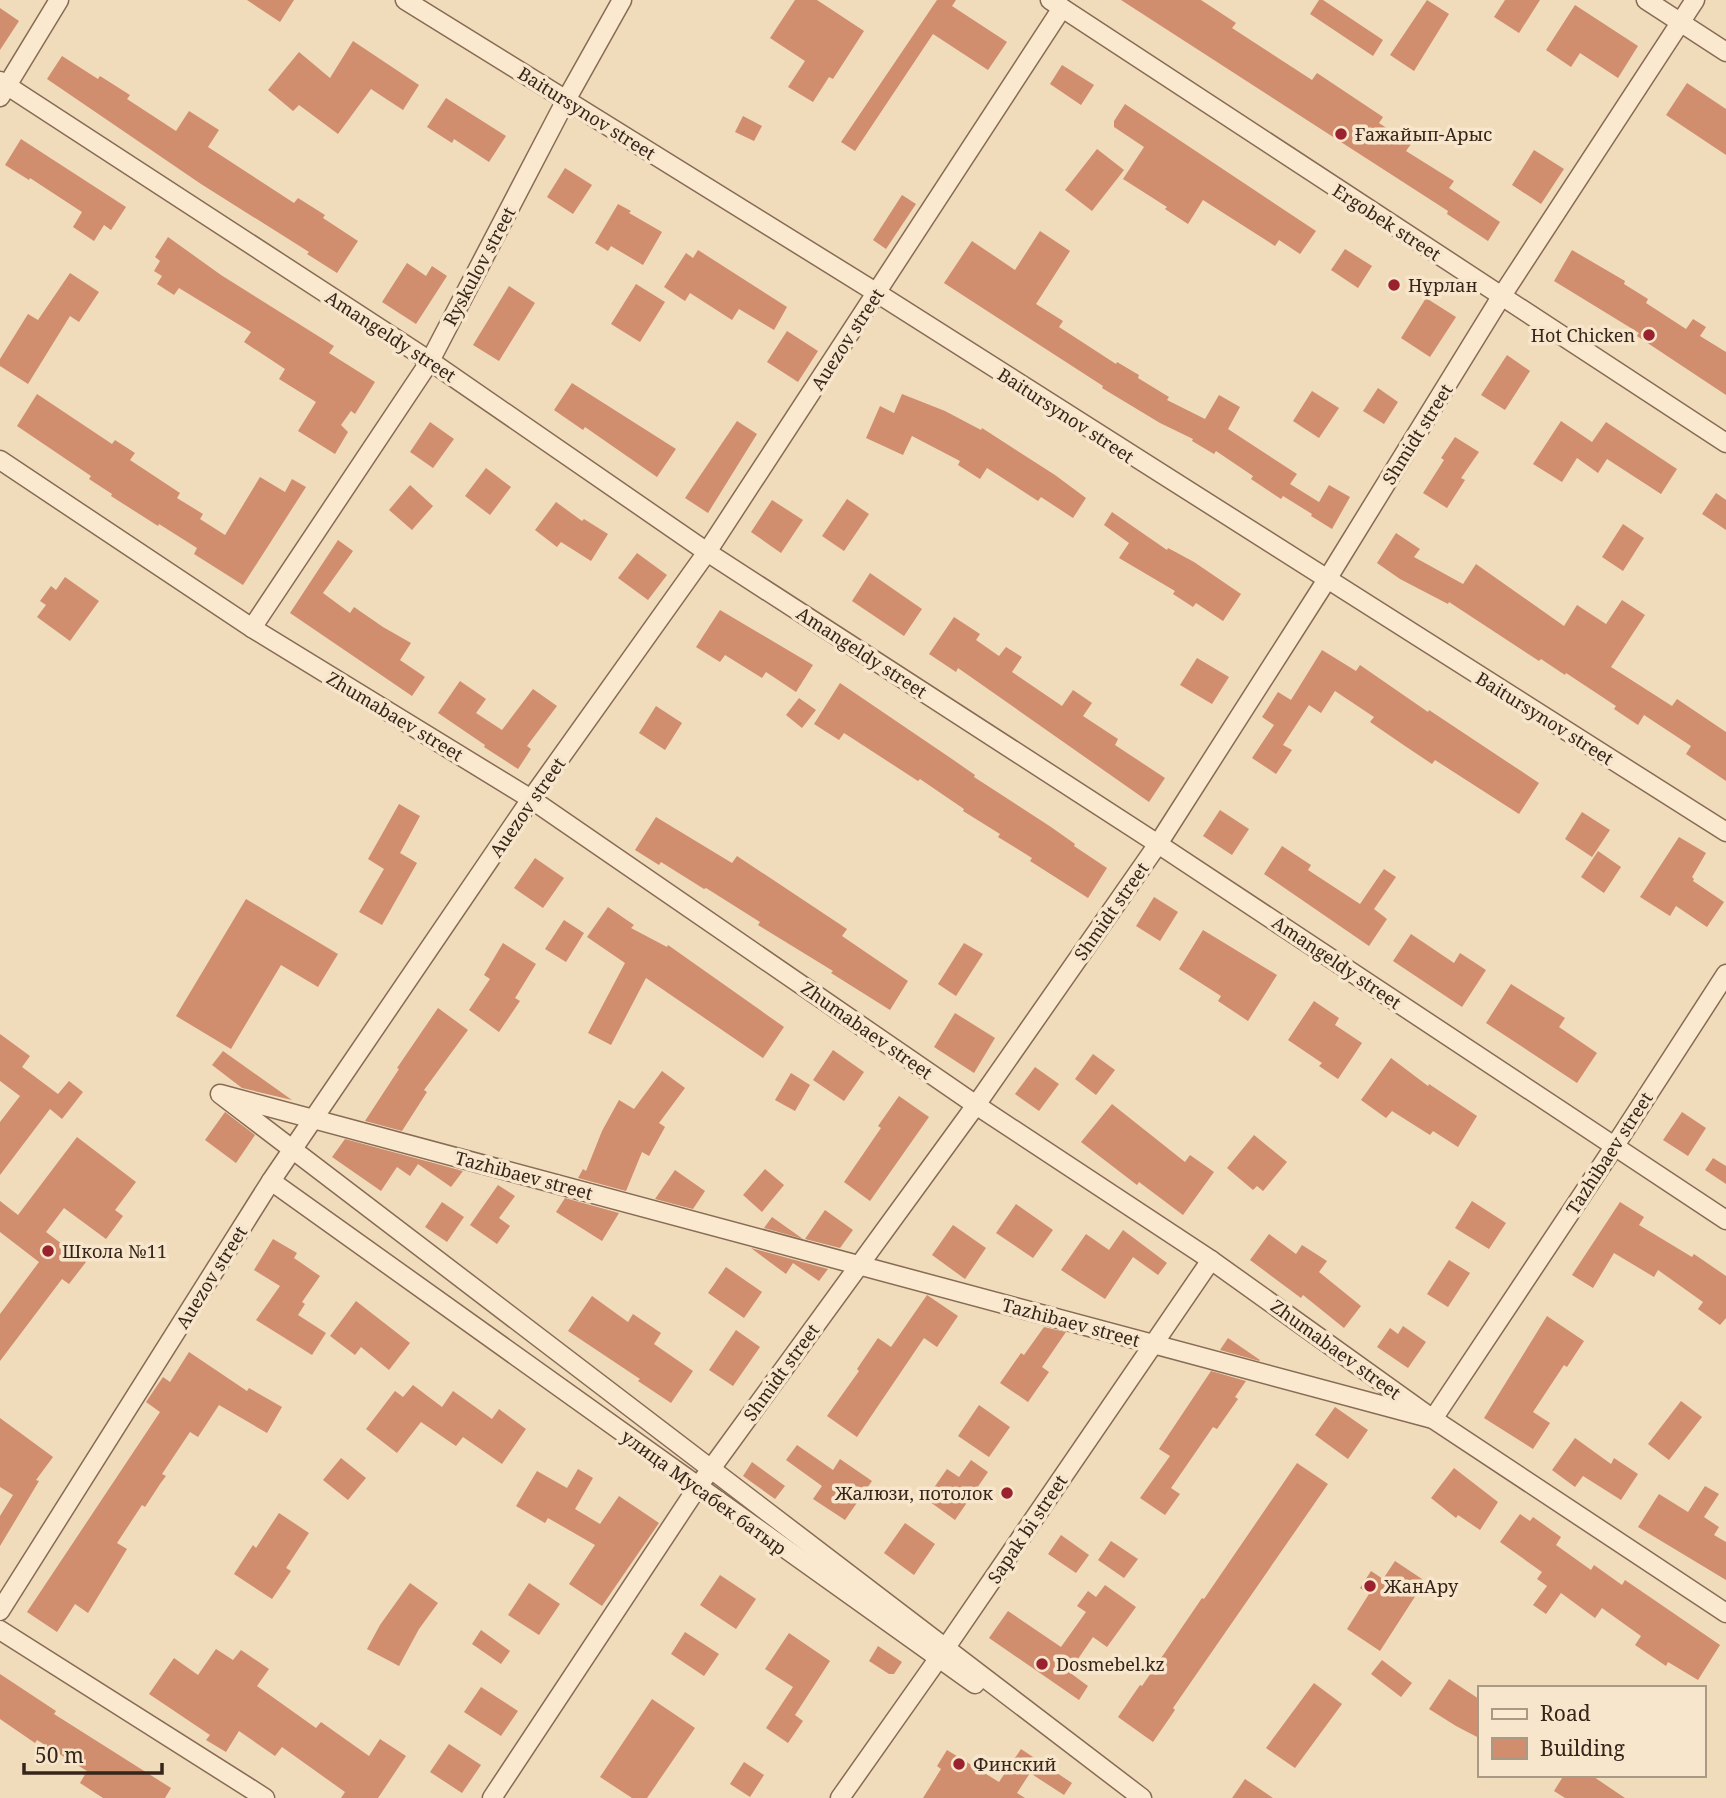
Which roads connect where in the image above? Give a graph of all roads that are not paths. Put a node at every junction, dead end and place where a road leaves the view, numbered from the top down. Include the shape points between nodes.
1 (59, 0) edge
2 (405, 0) edge
3 (622, 0) edge
4 (1646, 0) edge
5 (1695, 0) edge
6 (1056, 4) edge
7 (1681, 23) junction
8 (1726, 52) edge
9 (2, 88) edge
10 (566, 100) junction
11 (877, 293) junction
12 (1501, 297) junction
13 (430, 361) junction
14 (1726, 443) edge
15 (0, 460) edge
16 (706, 552) junction
17 (1326, 581) junction
18 (252, 628) junction
19 (531, 799) junction
20 (1726, 832) edge
21 (1158, 844) junction
22 (1726, 974) edge
23 (976, 1105) junction
24 (1614, 1147) junction
25 (271, 1181) junction
26 (1726, 1220) edge
27 (1212, 1260) junction
28 (1433, 1419) junction
29 (697, 1488) junction
30 (0, 1611) edge
31 (1726, 1613) edge
32 (0, 1630) edge
33 (938, 1659) junction
34 (265, 1798) edge
35 (492, 1798) edge
36 (840, 1798) edge
37 (1141, 1798) edge

1 - 9 street
2 - 10 street, Baitursynov street
3 - 10 street, Ryskulov street
4 - 7 street
5 - 7 street, Shmidt street
6 - 11 street, Auezov street
6 - 12 street, Ergobek street
7 - 8 street
7 - 12 street, Shmidt street
9 - 13 street, Amangeldy street
10 - 11 street, Baitursynov street
10 - 13 street, Ryskulov street
11 - 16 street, Auezov street
11 - 17 street, Baitursynov street
12 - 14 street, Ergobek street
12 - 17 street, Shmidt street
13 - 16 street, Amangeldy street
13 - 18 street, Ryskulov street
15 - 18 street, Zhumabaev street
16 - 19 street, Auezov street
16 - 21 street, Amangeldy street
17 - 20 street, Baitursynov street
17 - 21 street, Shmidt street
18 - 19 street, Zhumabaev street
19 - 23 street, Zhumabaev street
19 - 25 street, Auezov street
21 - 23 street, Shmidt street
21 - 24 street, Amangeldy street
22 - 24 street, Tazhibaev street
23 - 27 street, Zhumabaev street
23 - 29 street, Shmidt street
24 - 26 street, Amangeldy street
24 - 28 street, Tazhibaev street
25 - 29 street, улица Мусабек батыр
25 - 30 street, Auezov street
27 - 28 street, Zhumabaev street
27 - 33 street, Sapak bi street
28 - 31 street, Zhumabaev street
28 - 37 street, Tazhibaev street via 220,1094
29 - 33 street, улица Мусабек батыр
29 - 35 street, Shmidt street
32 - 34 street
33 - 36 street, Sapak bi street
33 - 37 street, улица Мусабек батыр

